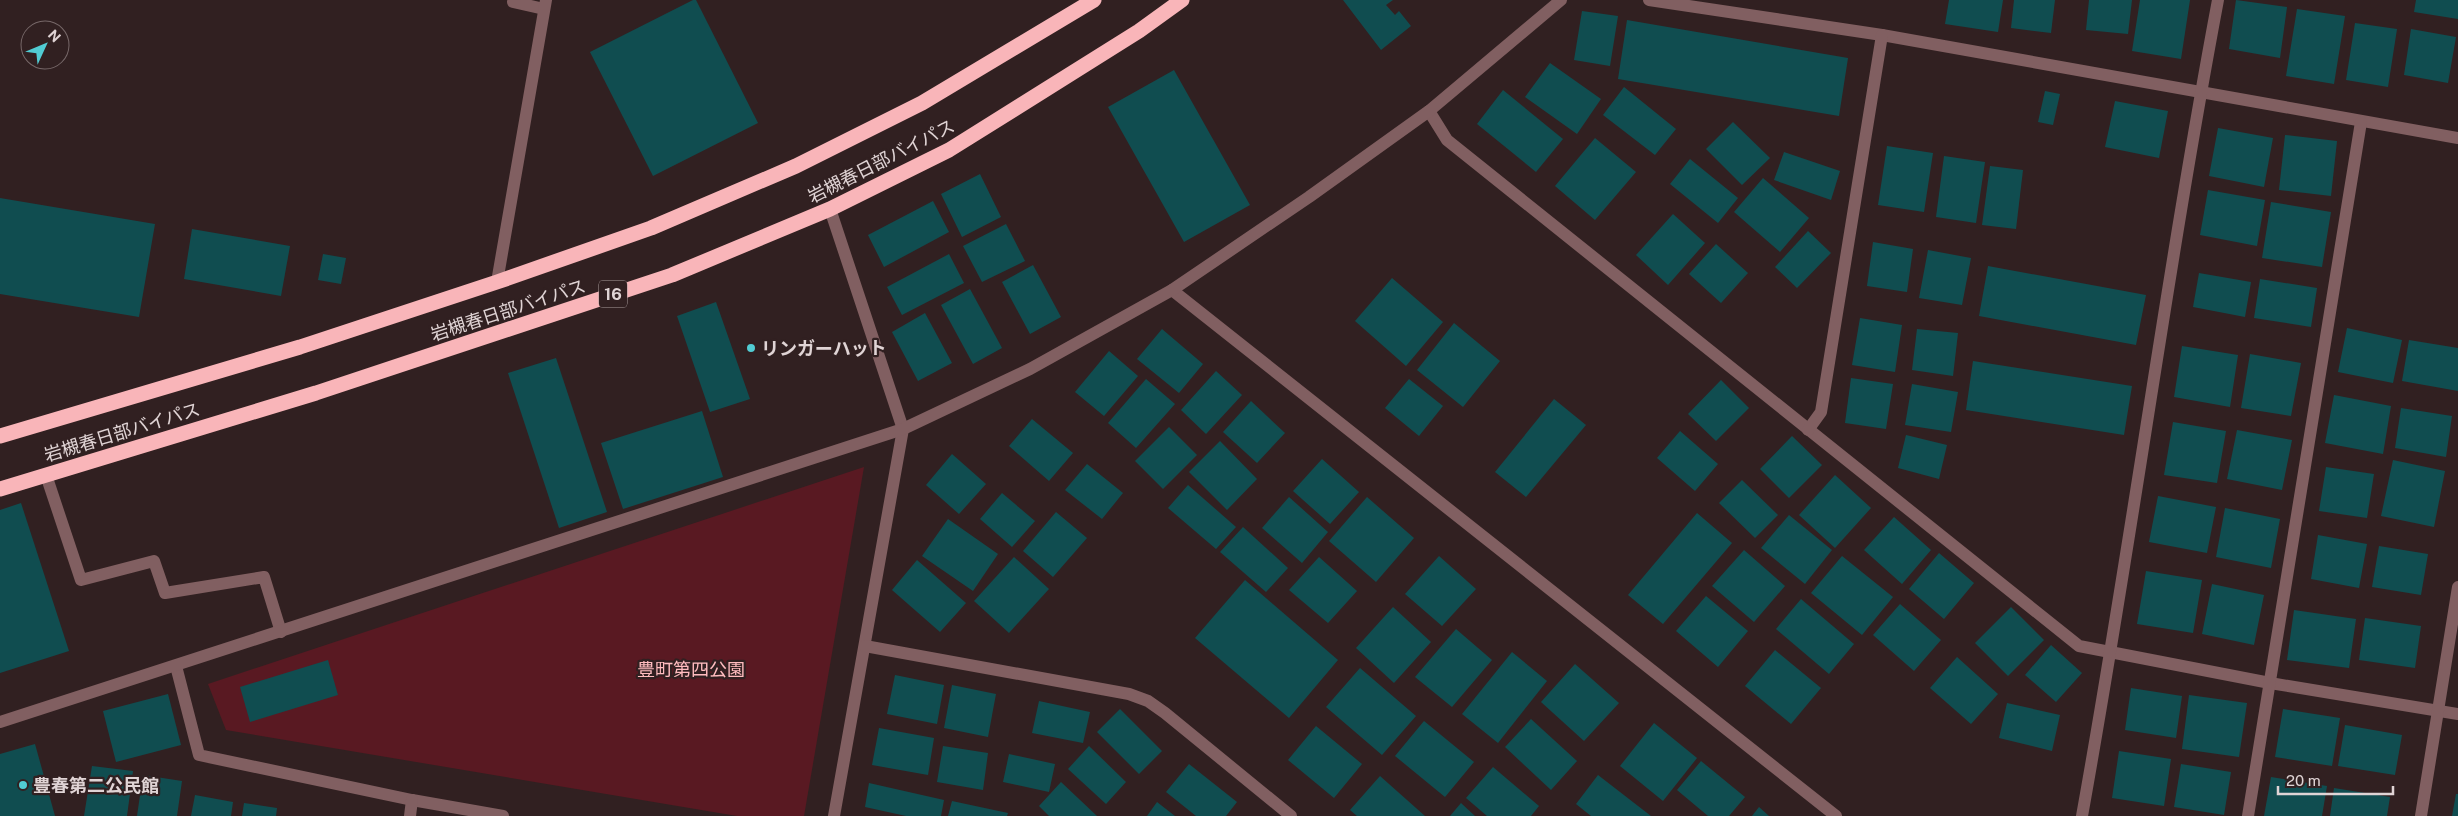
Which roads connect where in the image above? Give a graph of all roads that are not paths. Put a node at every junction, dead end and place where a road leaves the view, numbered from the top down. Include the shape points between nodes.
1 (1094, 0) edge
2 (1182, 0) edge
3 (1560, 0) edge
4 (1649, 0) edge
5 (2218, 0) edge
6 (513, 2) dead end
7 (545, 4) edge
8 (1882, 35) junction
9 (2200, 93) junction
10 (1429, 111) junction
11 (2361, 122) junction
12 (2458, 138) edge
13 (830, 209) junction
14 (497, 282) junction
15 (1172, 290) junction
16 (903, 429) junction
17 (1808, 430) junction
18 (0, 436) edge
19 (46, 475) junction
20 (0, 489) edge
21 (2458, 587) edge
22 (281, 632) junction
23 (865, 646) junction
24 (2111, 654) junction
25 (176, 666) junction
26 (2270, 683) junction
27 (2438, 712) junction
28 (2458, 714) edge
29 (0, 722) edge
30 (412, 800) junction
31 (410, 816) edge
32 (503, 816) edge
33 (834, 816) edge
34 (1291, 816) edge
35 (1836, 816) edge
36 (2082, 816) edge
37 (2248, 816) edge
38 (2421, 816) edge

1 - 14 highway, 岩槻春日部バイパス via 922,103 796,166 651,228
2 - 13 highway, 岩槻春日部バイパス / 16 via 1139,31 949,150
3 - 10 street
4 - 8 street
5 - 9 street
6 - 7 street
7 - 14 street
8 - 9 street
8 - 17 street via 1821,412
9 - 11 street
9 - 24 street
10 - 15 street
10 - 17 street via 1447,140
11 - 12 street
11 - 26 street
13 - 16 street
13 - 19 highway, 岩槻春日部バイパス / 16 via 653,281 316,393
14 - 18 highway, 岩槻春日部バイパス via 300,347
15 - 16 street via 1030,369
15 - 35 street
16 - 22 street
16 - 23 street
17 - 24 street via 2079,646
19 - 20 highway, 岩槻春日部バイパス / 16
19 - 22 street via 81,580 154,561 166,593 264,577
21 - 27 street
22 - 25 street
23 - 33 street
23 - 34 street via 1129,694 1148,701
24 - 26 street
24 - 36 street
25 - 29 street
25 - 30 street via 199,755
26 - 27 street
26 - 37 street
27 - 28 street
27 - 38 street
30 - 31 street
30 - 32 street

